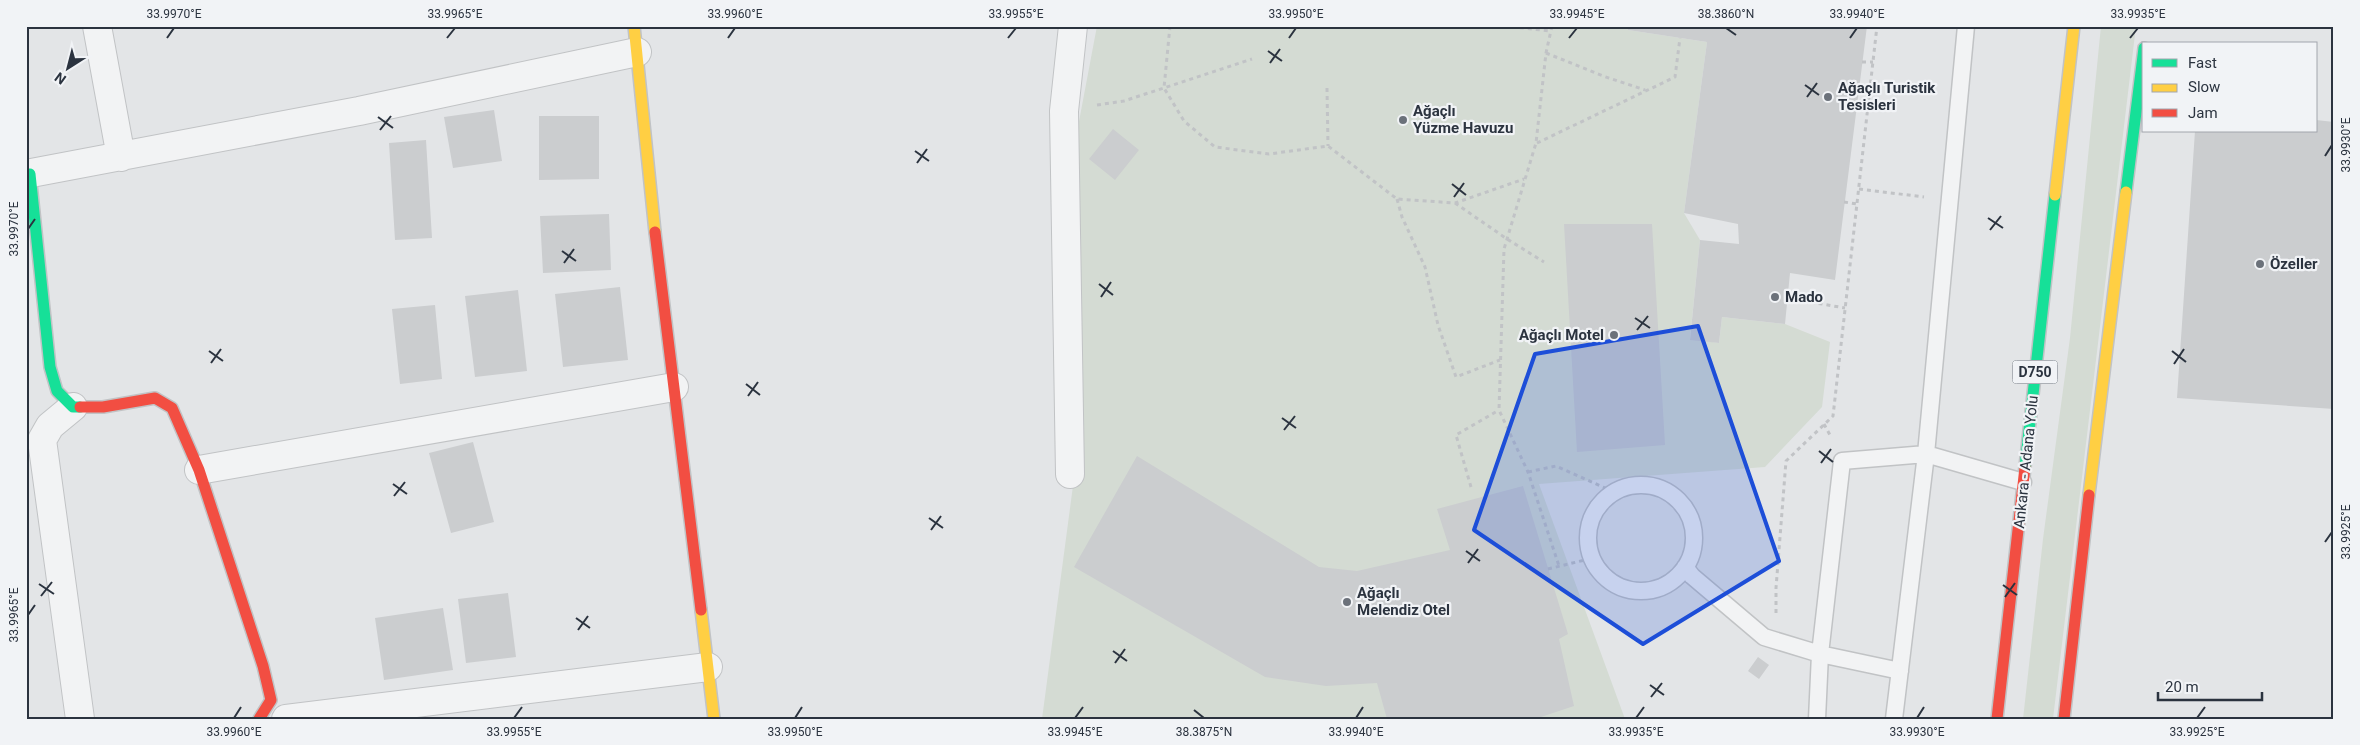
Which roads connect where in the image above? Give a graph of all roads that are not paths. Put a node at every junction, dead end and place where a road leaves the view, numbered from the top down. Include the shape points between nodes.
1 (96, 26) edge
2 (1073, 26) edge
3 (1966, 26) edge
4 (2074, 26) edge
5 (635, 39) edge
6 (2142, 64) edge
7 (121, 156) junction
8 (28, 174) edge
9 (674, 387) junction
10 (73, 407) junction
11 (1926, 454) junction
12 (199, 470) junction
13 (1070, 474) dead end
14 (37, 479) edge
15 (2023, 482) junction
16 (1685, 567) junction
17 (1820, 654) junction
18 (708, 667) junction
19 (1900, 671) junction
20 (80, 719) edge
21 (259, 719) edge
22 (286, 719) edge
23 (714, 719) edge
24 (1817, 719) edge
25 (1894, 719) edge
26 (1997, 719) edge
27 (2064, 719) edge

1 - 7 street
2 - 13 street via 1064,111
3 - 11 lane
4 - 15 main road, Ankara - Adana Yolu / D750
5 - 7 street via 359,112
5 - 9 main road
6 - 27 main road
7 - 8 street
8 - 10 main road via 50,367 57,391
9 - 12 street
9 - 18 main road
10 - 12 main road via 103,407 155,398 172,408
10 - 14 street via 50,426 42,440
11 - 15 lane
11 - 17 lane via 1842,460
11 - 19 lane
12 - 21 main road via 263,666 271,700
14 - 20 street
15 - 26 main road, Ankara - Adana Yolu / D750
16 - 16 lane via 1694,543 1693,526 1687,511 1676,498 1662,489 1646,485 1629,486 1614,492 1601,503 1592,517 1588,533 1593,558 1606,578 1636,591 1653,590 1669,584
16 - 17 lane via 1764,637
17 - 19 lane
17 - 24 lane
18 - 22 street
18 - 23 main road
19 - 25 lane

